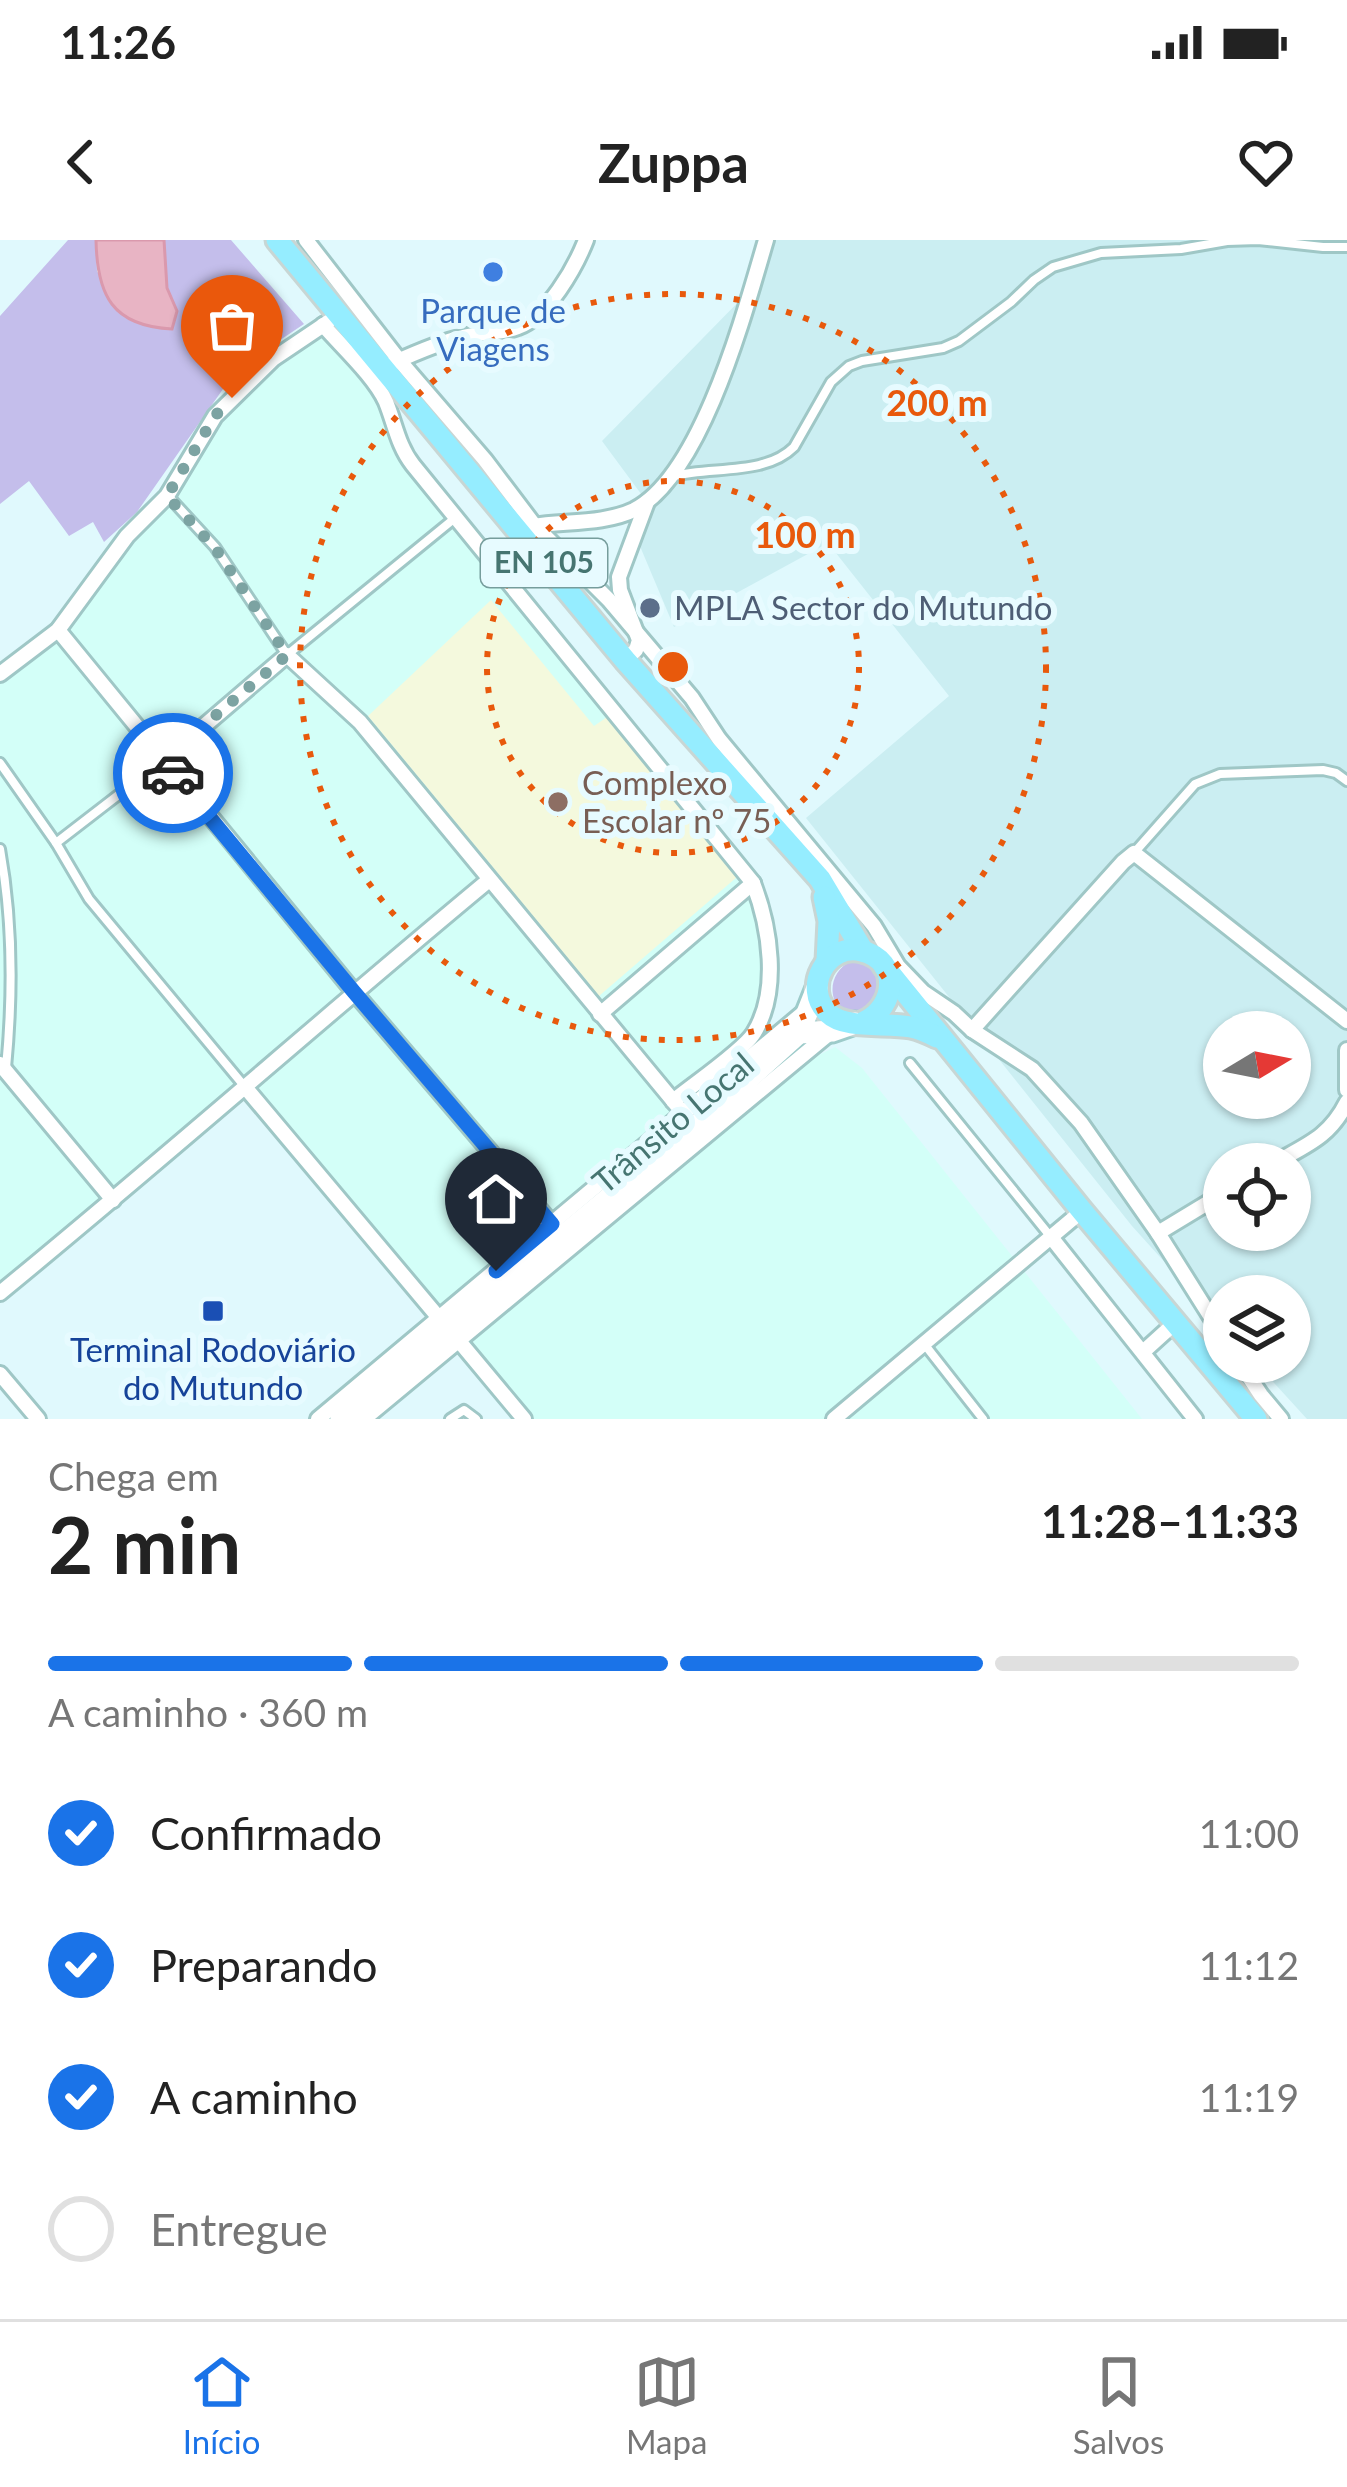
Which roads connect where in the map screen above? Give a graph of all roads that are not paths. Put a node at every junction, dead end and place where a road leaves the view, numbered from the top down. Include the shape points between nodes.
1 (277, 240) edge
2 (306, 240) edge
3 (586, 240) edge
4 (766, 240) edge
5 (1347, 247) edge
6 (331, 320) junction
7 (391, 364) junction
8 (673, 476) junction
9 (167, 496) junction
10 (647, 502) junction
11 (455, 518) junction
12 (527, 529) junction
13 (58, 630) junction
14 (637, 635) junction
15 (287, 655) junction
16 (625, 660) junction
17 (0, 674) edge
18 (163, 760) junction
19 (0, 764) edge
20 (1347, 781) edge
21 (56, 843) junction
22 (0, 849) edge
23 (1134, 853) junction
24 (820, 879) junction
25 (489, 880) junction
26 (754, 883) junction
27 (863, 951) junction
28 (827, 962) junction
29 (884, 966) junction
30 (817, 988) junction
31 (354, 992) junction
32 (806, 1009) junction
33 (600, 1014) junction
34 (1347, 1021) edge
35 (860, 1023) junction
36 (832, 1030) junction
37 (972, 1030) junction
38 (799, 1034) junction
39 (944, 1040) junction
40 (1347, 1050) edge
41 (910, 1063) dead end
42 (2, 1070) edge
43 (245, 1088) junction
44 (1347, 1090) edge
45 (673, 1101) junction
46 (1347, 1102) edge
47 (684, 1114) junction
48 (1308, 1143) edge
49 (113, 1200) junction
50 (1203, 1206) edge
51 (1082, 1210) junction
52 (552, 1224) junction
53 (1158, 1233) junction
54 (1052, 1237) junction
55 (0, 1292) edge
56 (1203, 1305) edge
57 (439, 1318) junction
58 (1175, 1323) junction
59 (459, 1341) junction
60 (924, 1344) junction
61 (1143, 1352) junction
62 (0, 1374) edge
63 (1254, 1383) edge
64 (38, 1419) edge
65 (318, 1419) edge
66 (341, 1419) edge
67 (364, 1419) edge
68 (450, 1419) edge
69 (476, 1419) edge
70 (524, 1419) edge
71 (834, 1419) edge
72 (983, 1419) edge
73 (1195, 1419) edge
74 (1256, 1419) edge
75 (1281, 1419) edge

1 - 6 main road, EN 105
2 - 7 street
3 - 7 street via 531,320
4 - 8 street via 743,320
5 - 8 lane via 1227,242 1101,254 1053,267 943,349 849,366 786,455
6 - 7 main road, EN 105
6 - 9 street via 273,359 215,416
6 - 11 street via 386,402 404,454
7 - 12 main road, EN 105
8 - 10 street
9 - 13 street
9 - 15 lane via 215,548
10 - 12 street via 614,517
10 - 14 street via 619,577
11 - 15 lane
11 - 26 street
12 - 14 street
12 - 16 main road, EN 105
13 - 17 street
13 - 18 street
14 - 16 street
14 - 37 street via 898,966
15 - 18 street
15 - 25 street via 360,722
16 - 24 main road, EN 105
18 - 21 lane
18 - 31 street
19 - 21 lane
20 - 23 lane via 1323,770 1207,777
21 - 43 lane via 89,899
22 - 42 lane via 12,1009
23 - 34 street
23 - 37 street
24 - 27 main road, EN 105
24 - 28 main road
25 - 31 street
25 - 33 street
26 - 33 street
26 - 45 street via 770,968 766,1006 753,1036
27 - 28 main road
27 - 29 main road
28 - 30 main road
29 - 35 main road via 888,999
29 - 39 main road
30 - 32 main road
30 - 35 main road via 829,1014
31 - 43 street
31 - 52 street
32 - 38 main road
32 - 47 street, Trânsito Local
33 - 45 street
35 - 36 main road
35 - 39 main road via 911,1027
36 - 38 main road
36 - 59 street
37 - 53 street via 1032,1070 1081,1123
38 - 66 main road
39 - 51 main road
40 - 44 street
41 - 54 lane
42 - 49 street
43 - 49 street
43 - 57 street
45 - 47 street
46 - 48 street via 1335,1125
47 - 52 street, Trânsito Local
49 - 55 street
50 - 53 street
51 - 54 street
51 - 58 main road
52 - 57 street, Trânsito Local
53 - 56 street
54 - 60 street
54 - 61 street
57 - 65 street, Trânsito Local
58 - 61 street
58 - 74 main road
59 - 67 street
59 - 70 street
60 - 71 street
60 - 72 lane
61 - 73 street
62 - 64 street
63 - 75 street
68 - 69 lane via 464,1410

